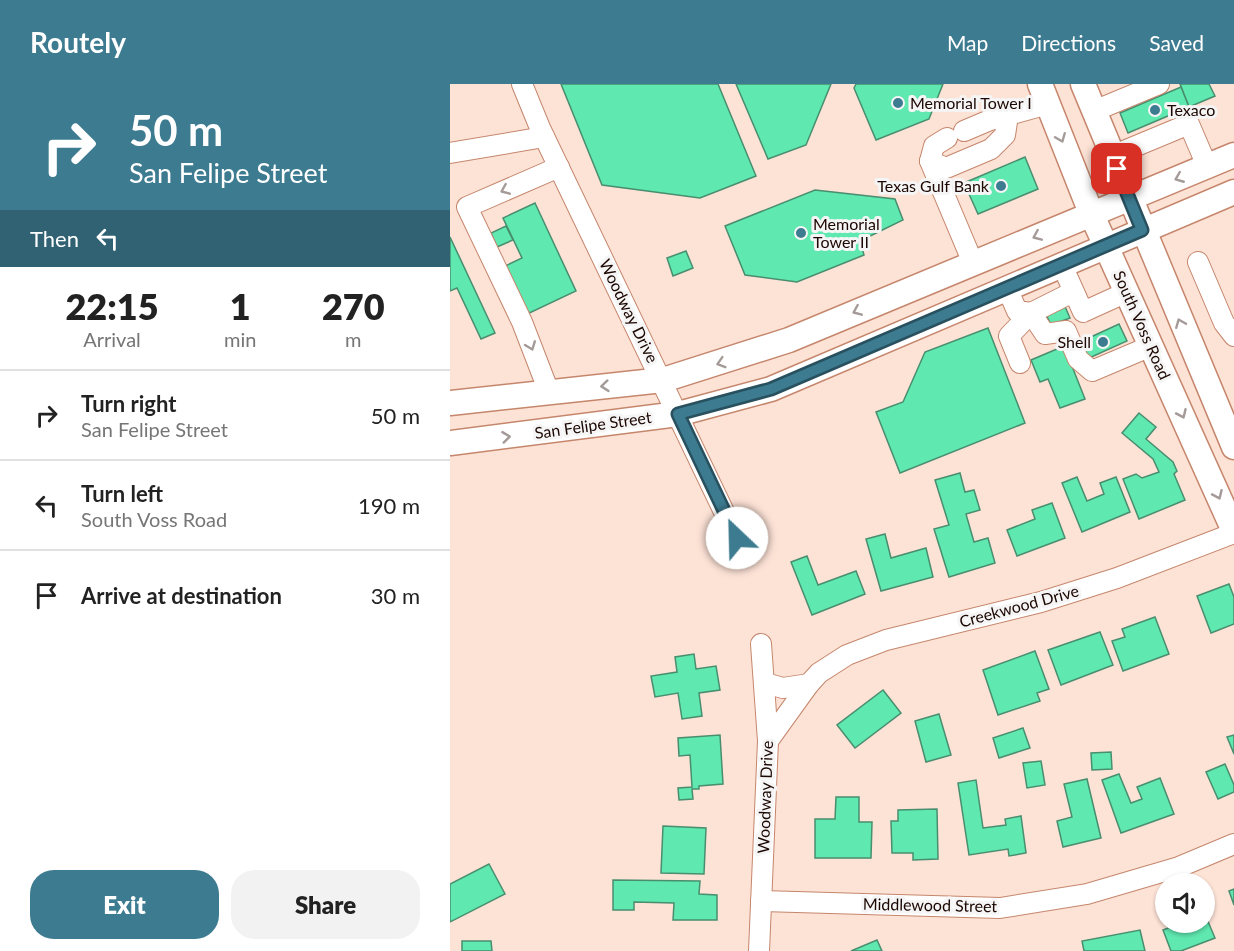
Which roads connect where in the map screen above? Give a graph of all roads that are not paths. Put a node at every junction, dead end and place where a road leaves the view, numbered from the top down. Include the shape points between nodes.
1 (522, 84) edge
2 (1083, 84) edge
3 (1159, 84) edge
4 (1044, 94) edge
5 (1094, 111) junction
6 (1008, 115) junction
7 (544, 137) junction
8 (450, 153) edge
9 (1234, 155) edge
10 (1112, 156) junction
11 (930, 161) junction
12 (1207, 166) junction
13 (559, 167) junction
14 (1234, 192) edge
15 (1129, 198) junction
16 (1091, 213) junction
17 (1142, 230) junction
18 (1106, 246) junction
19 (1198, 262) dead end
20 (974, 263) junction
21 (1062, 265) junction
22 (1007, 288) junction
23 (1073, 292) junction
24 (1127, 292) junction
25 (1083, 312) junction
26 (1030, 313) junction
27 (1066, 331) junction
28 (1234, 336) edge
29 (1151, 346) junction
30 (1020, 363) dead end
31 (663, 380) junction
32 (549, 392) junction
33 (450, 403) edge
34 (678, 414) junction
35 (450, 444) edge
36 (1234, 447) edge
37 (1234, 532) edge
38 (737, 538) dead end
39 (761, 644) dead end
40 (765, 684) junction
41 (809, 684) junction
42 (768, 741) junction
43 (1234, 844) edge
44 (761, 901) junction
45 (759, 951) edge

1 - 7 street, Woodway Drive
2 - 5 main road
3 - 5 street
4 - 6 street
4 -> 16 main road, South Voss Road
5 - 10 main road
6 - 11 street via 934,146
6 - 11 street via 1005,135 991,149 946,168
7 - 8 street
7 - 13 street, Woodway Drive
9 - 12 main road
10 - 12 street via 1190,124
10 - 15 main road
11 - 20 street
12 -> 15 main road
13 - 31 street, Woodway Drive
13 -> 32 street via 467,207 522,322
14 - 17 main road, San Felipe Street
15 - 16 main road
15 - 17 main road
16 - 18 main road, South Voss Road
16 -> 20 main road
17 - 18 main road, San Felipe Street
36 -> 17 main road
18 - 21 main road, San Felipe Street
18 - 24 main road, South Voss Road
19 - 28 street via 1224,324
20 -> 31 main road via 789,340
21 - 22 main road, San Felipe Street
21 - 23 street
22 - 26 street via 1017,312
22 - 34 main road, San Felipe Street via 771,389
23 - 25 street
23 - 26 street
24 - 25 street
24 - 29 main road, South Voss Road
25 - 27 street
26 - 27 street via 1045,334
26 - 30 street via 1009,336
27 - 29 street via 1078,359 1092,371
29 -> 37 main road, South Voss Road
31 -> 32 main road
31 - 34 street, Woodway Drive
32 - 33 main road
35 -> 34 main road, San Felipe Street
34 - 38 street, Woodway Drive
37 - 41 street, Creekwood Drive via 1117,578 1041,602 886,640 848,655
39 - 40 street, Woodway Drive
40 - 41 street via 783,688
40 - 42 street, Woodway Drive
41 - 42 street, Creekwood Drive
42 - 44 street, Woodway Drive
43 - 44 street, Middlewood Street via 1179,867 1087,894 1000,908
44 - 45 street, Woodway Drive

